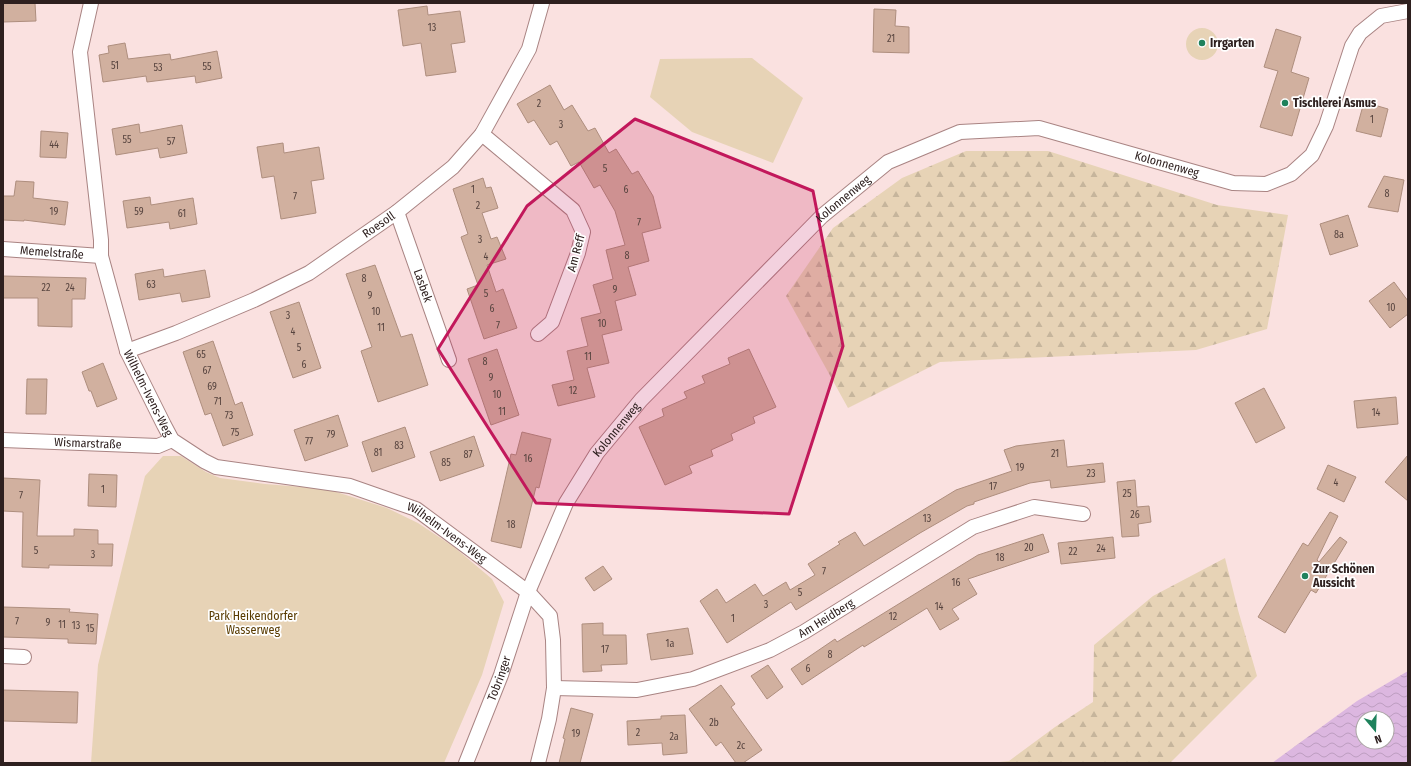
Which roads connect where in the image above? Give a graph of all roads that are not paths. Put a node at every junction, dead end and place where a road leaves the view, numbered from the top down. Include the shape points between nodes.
1 (91, 3) edge
2 (542, 3) edge
3 (1408, 11) edge
4 (482, 134) junction
5 (398, 212) junction
6 (3, 250) edge
7 (101, 256) junction
8 (538, 334) dead end
9 (127, 351) junction
10 (449, 360) dead end
11 (3, 440) edge
12 (172, 440) junction
13 (1083, 514) dead end
14 (528, 592) junction
15 (3, 656) edge
16 (24, 657) dead end
17 (554, 688) junction
18 (466, 763) edge
19 (538, 763) edge

1 - 7 street, Wilhelm-Ivens-Weg via 80,52
2 - 4 street, Roesoll via 529,48
3 - 14 street, Kolonnenweg via 1381,16 1360,33 1352,46 1326,126 1312,155 1291,174 1266,184 1233,183 1039,128 960,132 888,162 822,216 636,406 597,453 566,503
4 - 5 street, Roesoll via 453,167
4 - 8 street, Am Reff via 573,210 583,232 578,253 552,322
5 - 9 street, Roesoll via 320,266 276,290 176,334
5 - 10 street, Lasbek
6 - 7 street, Memelstraße
7 - 9 street, Wilhelm-Ivens-Weg
9 - 12 street, Wilhelm-Ivens-Weg
11 - 12 street, Wismarstraße via 158,446
12 - 14 street, Wilhelm-Ivens-Weg via 216,467 350,486 416,509
13 - 17 street, Am Heidberg via 1034,507 973,527 804,632 770,650 693,680 637,690
14 - 17 street via 550,616
14 - 18 street, Tobringer via 501,675
15 - 16 street
17 - 19 street

